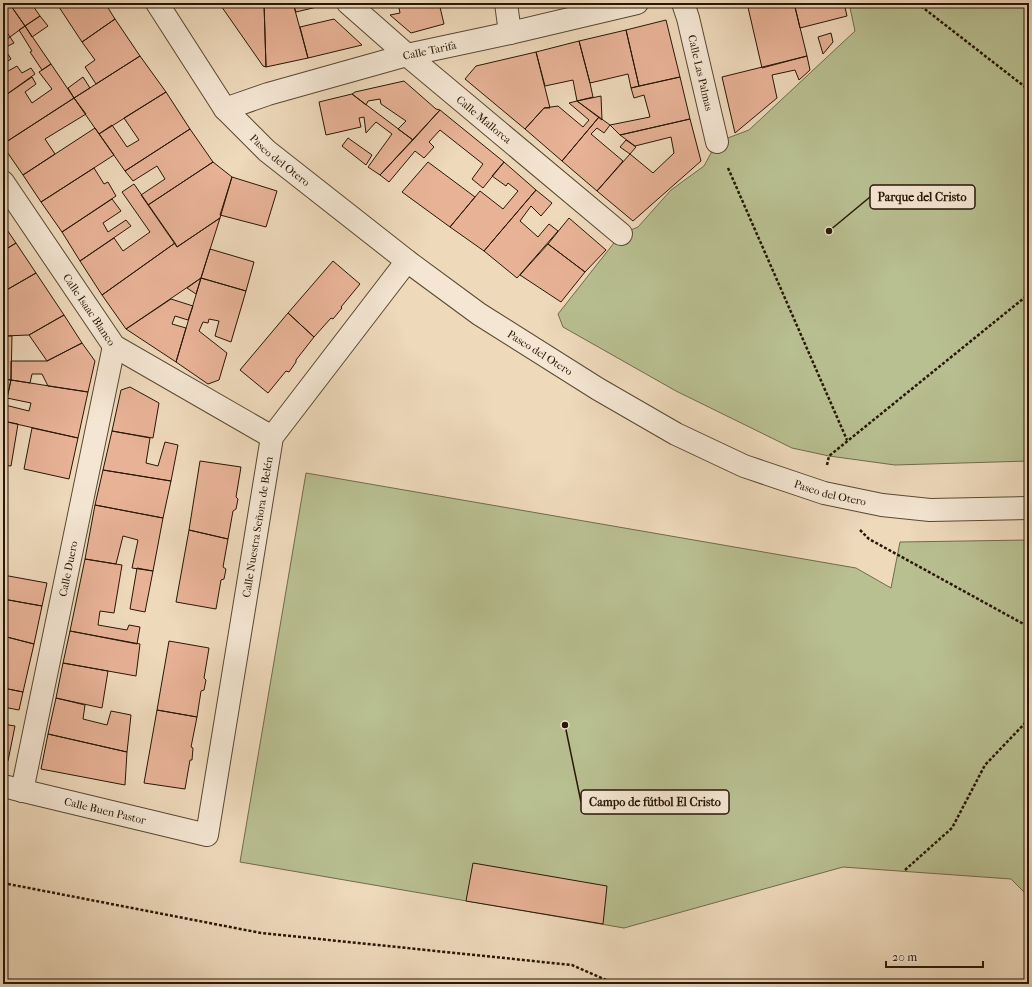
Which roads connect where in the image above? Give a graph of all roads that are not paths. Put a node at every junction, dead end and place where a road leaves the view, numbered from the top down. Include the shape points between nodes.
1 (157, 3) edge
2 (348, 3) edge
3 (506, 3) edge
4 (637, 3) edge
5 (683, 3) edge
6 (510, 33) junction
7 (407, 55) junction
8 (225, 109) junction
9 (717, 142) road end
10 (3, 182) edge
11 (621, 234) dead end
12 (407, 261) junction
13 (114, 346) junction
14 (272, 437) junction
15 (1029, 508) edge
16 (12, 788) edge
17 (206, 835) joint

1 - 8 street, Paseo del Otero
2 - 7 street, Calle Mallorca
3 - 6 street
4 - 6 street, Calle Tarifa
5 - 9 street, Calle Las Palmas
6 - 7 street, Calle Tarifa
7 - 8 street, Calle Tarifa via 268,94
7 - 11 street, Calle Mallorca
8 - 12 street, Paseo del Otero via 267,151
10 - 13 street, Calle Isaac Blanco
12 - 14 street, Calle Nuestra Señora de Belén
12 - 15 street, Paseo del Otero via 479,314 598,389 676,434 744,466 824,493 882,505 930,510
13 - 14 street, Calle Isaac Blanco
13 - 16 street, Calle Duero
14 - 17 street, Calle Nuestra Señora de Belén
16 - 17 street, Calle Buen Pastor

